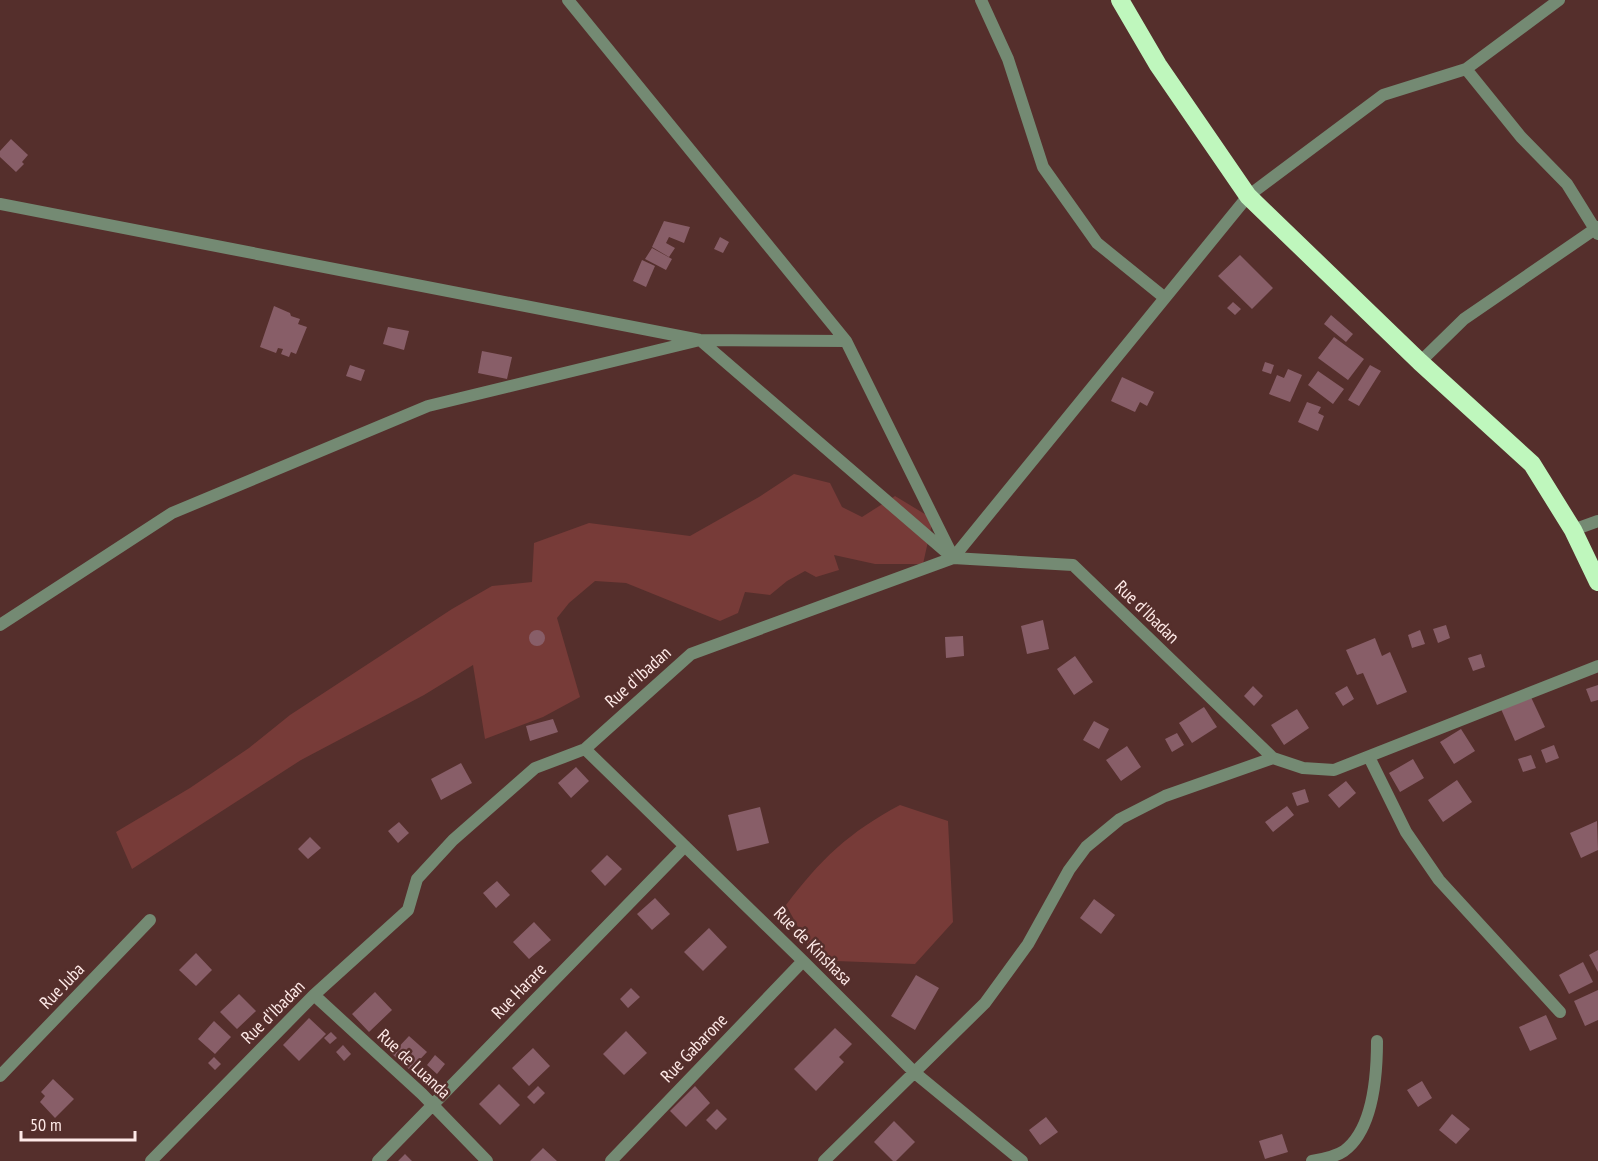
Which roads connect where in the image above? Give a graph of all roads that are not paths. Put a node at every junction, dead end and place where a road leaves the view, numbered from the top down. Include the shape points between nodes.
1 (568, 0) edge
2 (981, 0) edge
3 (1120, 0) edge
4 (1559, 0) edge
5 (1466, 69) junction
6 (1248, 196) junction
7 (0, 204) edge
8 (1597, 230) edge
9 (1165, 298) junction
10 (700, 340) junction
11 (846, 341) junction
12 (1420, 362) junction
13 (1598, 521) edge
14 (1573, 530) junction
15 (953, 558) junction
16 (1598, 582) edge
17 (0, 625) edge
18 (1598, 666) edge
19 (585, 749) junction
20 (1369, 757) junction
21 (1273, 758) junction
22 (685, 846) junction
23 (150, 920) dead end
24 (803, 961) junction
25 (314, 995) junction
26 (1560, 1012) dead end
27 (1377, 1041) dead end
28 (915, 1073) junction
29 (0, 1076) edge
30 (433, 1106) junction
31 (151, 1161) edge
32 (378, 1161) edge
33 (487, 1161) edge
34 (611, 1161) edge
35 (824, 1161) edge
36 (1022, 1161) edge
37 (1312, 1161) edge

1 - 11 street
2 - 9 street via 1008,59 1043,167 1096,243
3 - 6 highway via 1158,65
4 - 5 street
5 - 6 street via 1383,95
5 - 8 street via 1521,137 1567,184
6 - 9 street
6 - 12 highway
7 - 10 street
8 - 12 street via 1464,319
9 - 15 street
10 - 11 street
10 - 15 street
10 - 17 street via 428,406 172,513
11 - 15 street
12 - 14 highway via 1532,464
13 - 14 street
14 - 16 highway
15 - 19 street, Rue d'Ibadan via 691,654
15 - 21 street, Rue d'Ibadan via 1073,565
18 - 20 street
19 - 22 street, Rue de Kinshasa
19 - 25 street, Rue d'Ibadan via 535,768 453,840 417,879 408,910
20 - 21 street via 1334,770 1304,768
20 - 26 street via 1406,832 1439,880
21 - 28 street via 1165,796 1120,819 1086,847 1028,944 985,1003
22 - 24 street, Rue de Kinshasa
22 - 30 street, Rue Harare
23 - 29 street, Rue Juba
24 - 28 street, Rue de Kinshasa
24 - 34 street, Rue Gabarone
25 - 30 street, Rue de Luanda
25 - 31 street, Rue d'Ibadan
27 - 37 street via 1373,1095 1365,1121 1345,1150
28 - 35 street
28 - 36 street, Rue de Kinshasa
30 - 32 street, Rue Harare
30 - 33 street, Rue de Luanda

